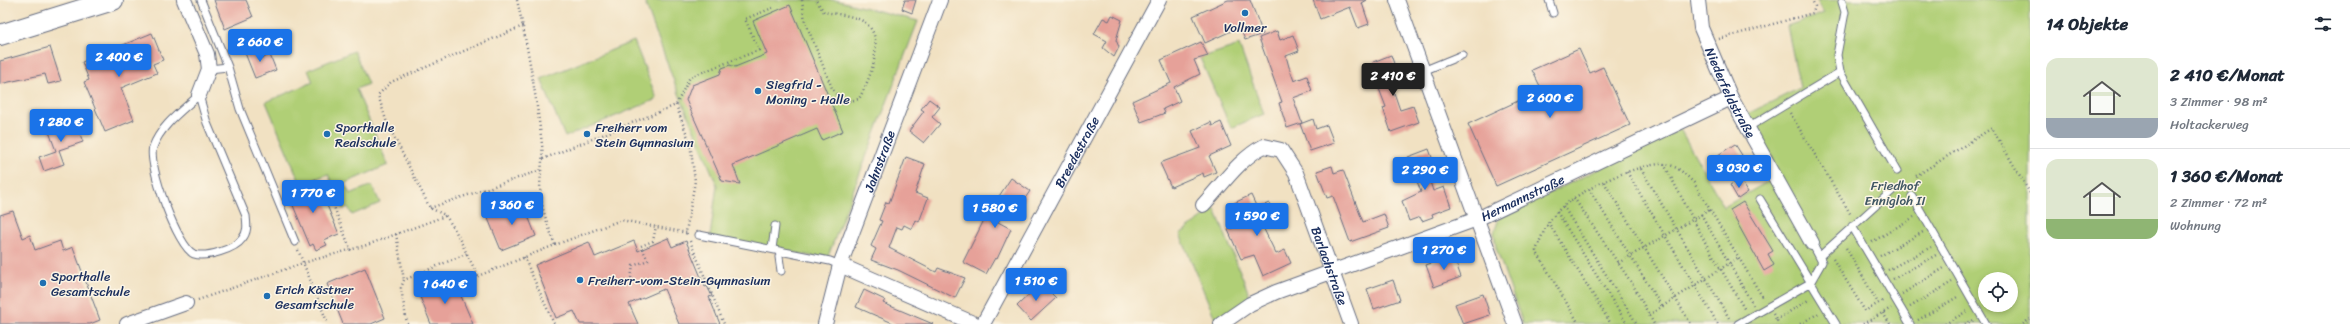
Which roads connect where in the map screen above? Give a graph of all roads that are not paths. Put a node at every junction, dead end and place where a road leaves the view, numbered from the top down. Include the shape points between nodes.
1 (113, 0) edge
2 (184, 0) edge
3 (201, 0) edge
4 (940, 0) edge
5 (1159, 0) edge
6 (1398, 0) edge
7 (1549, 0) edge
8 (1698, 0) edge
9 (1842, 2) dead end
10 (1553, 13) dead end
11 (0, 35) edge
12 (1462, 56) dead end
13 (228, 67) junction
14 (209, 69) junction
15 (1423, 71) junction
16 (1840, 72) junction
17 (199, 95) junction
18 (1731, 98) junction
19 (1748, 128) junction
20 (1897, 171) dead end
21 (1893, 190) dead end
22 (1912, 196) dead end
23 (1760, 199) dead end
24 (1204, 205) dead end
25 (1477, 219) junction
26 (1854, 224) junction
27 (775, 226) dead end
28 (699, 235) road end
29 (296, 242) dead end
30 (1812, 243) joint
31 (772, 249) junction
32 (781, 251) junction
33 (1820, 256) junction
34 (840, 265) junction
35 (781, 271) dead end
36 (1332, 271) junction
37 (1810, 283) junction
38 (186, 303) road end
39 (127, 324) edge
40 (825, 324) edge
41 (975, 324) edge
42 (983, 324) edge
43 (1221, 324) edge
44 (1351, 324) edge
45 (1515, 324) edge
46 (1738, 324) edge
47 (1836, 324) edge
48 (1910, 324) edge
49 (1986, 324) edge

1 - 11 main road
2 - 14 street via 203,40
3 - 13 lane
4 - 34 street, Jahnstraße
5 - 42 street, Breedestraße
6 - 15 street
7 - 10 lane
8 - 18 street, Niederfeldstraße via 1701,28
9 - 16 lane via 1845,12 1837,55
12 - 15 lane
13 - 14 lane
13 - 29 lane via 240,109
14 - 17 street
15 - 25 street
16 - 19 lane
16 - 20 lane
17 - 17 lane via 171,120 161,134 153,147 152,161 156,179 182,242 194,254 205,255 233,246 242,240 247,229 246,216 207,124
18 - 19 street, Niederfeldstraße
18 - 25 street, Hermannstraße
19 - 30 street, Niederfeldstraße
21 - 26 lane
22 - 49 lane
23 - 37 lane
24 - 36 street, Barlachstraße via 1256,150 1264,146 1281,150 1296,173
25 - 36 street, Hermannstraße
25 - 45 street
26 - 33 lane
26 - 48 lane via 1864,247
27 - 31 lane
28 - 31 lane
30 - 33 lane
31 - 32 lane
32 - 34 lane
32 - 35 lane
33 - 37 lane via 1822,262
34 - 40 street, Jahnstraße
34 - 41 street
36 - 43 street, Hermannstraße via 1250,304
36 - 44 street, Barlachstraße
37 - 46 lane
37 - 47 lane
38 - 39 street

